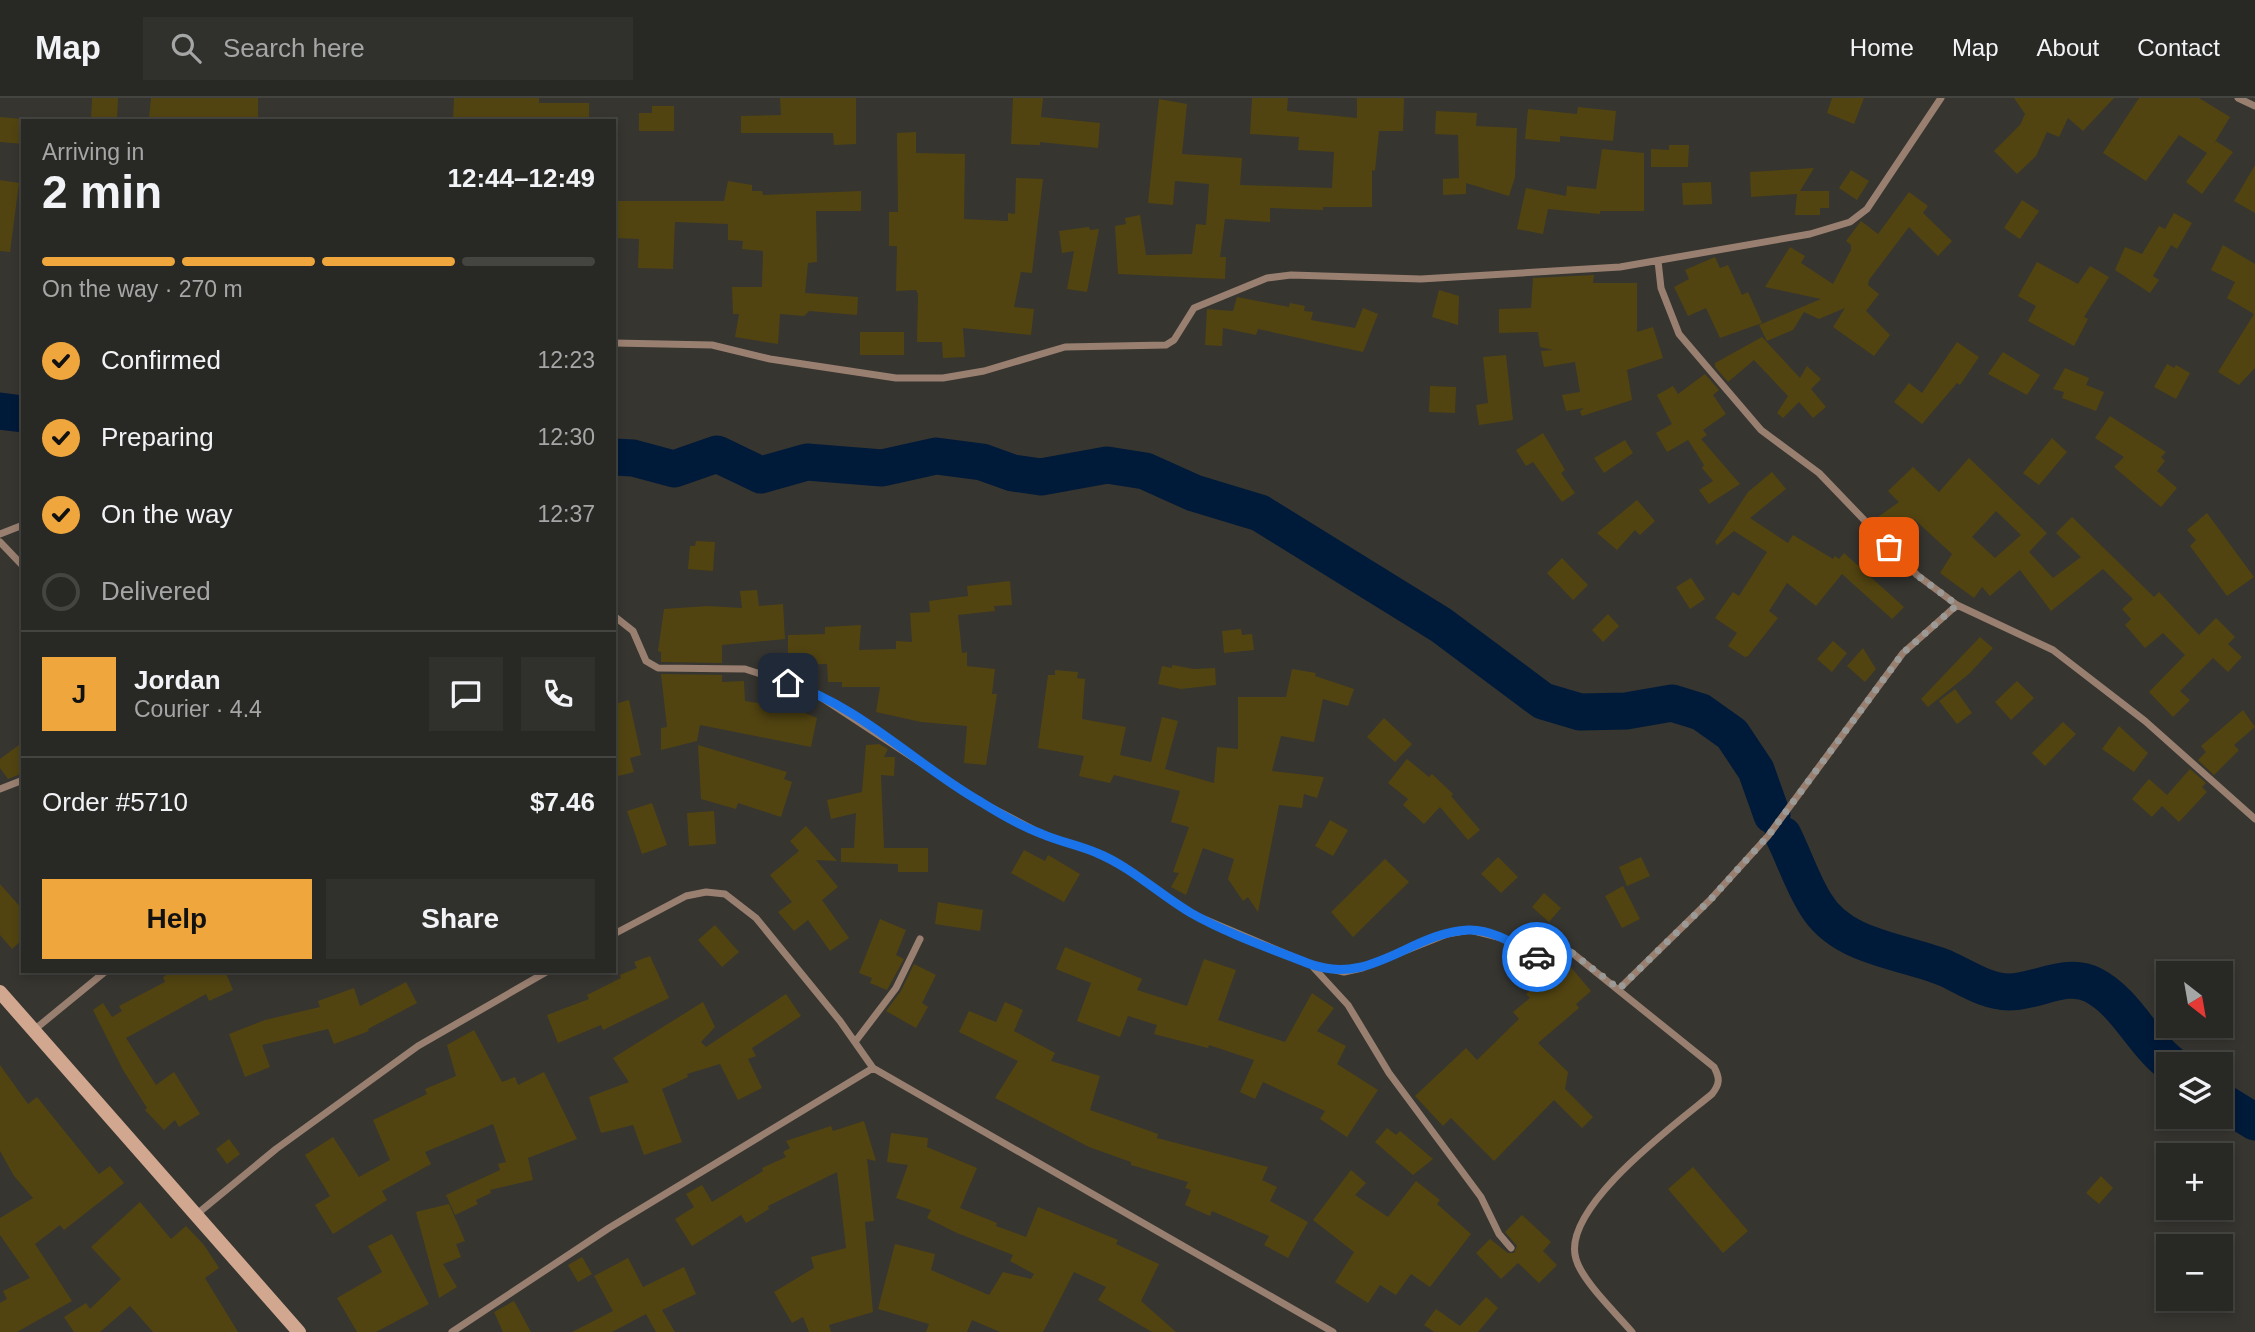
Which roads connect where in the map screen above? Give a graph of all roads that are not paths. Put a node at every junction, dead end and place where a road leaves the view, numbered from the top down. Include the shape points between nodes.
1 (1941, 98) edge
2 (2238, 98) edge
3 (2255, 107) edge
4 (1658, 261) junction
5 (616, 343) edge
6 (21, 525) edge
7 (0, 534) edge
8 (0, 542) edge
9 (21, 564) edge
10 (1957, 605) junction
11 (616, 618) edge
12 (21, 781) edge
13 (0, 789) edge
14 (2255, 819) edge
15 (616, 933) edge
16 (920, 939) dead end
17 (1310, 964) junction
18 (104, 973) edge
19 (545, 973) edge
20 (1619, 989) junction
21 (0, 992) edge
22 (33, 1031) junction
23 (855, 1042) junction
24 (873, 1068) junction
25 (197, 1213) junction
26 (1511, 1248) dead end
27 (299, 1332) edge
28 (452, 1332) edge
29 (1333, 1332) edge
30 (1632, 1332) edge

1 - 4 street via 1867,209 1850,222 1810,234
2 - 3 street
4 - 5 street via 1421,279 1268,278 1194,308 1174,341 1166,345 1065,346 1011,365 943,378 896,379 712,345
4 - 10 street via 1668,313 1697,358 1760,429 1819,473 1917,575
6 - 7 street
8 - 9 street
10 - 14 street via 2053,650 2145,721
10 - 20 street via 1903,653 1768,836
11 - 17 street via 634,631 646,661 657,668 745,669 810,690 979,802 1042,834 1125,867 1192,914
12 - 13 street
15 - 23 street via 686,896 725,894 755,918
16 - 23 street via 895,988
17 - 20 street via 1344,971 1362,968 1447,934 1470,930 1502,938 1542,958 1571,952
17 - 26 street via 1348,1005 1384,1066 1481,1197
18 - 22 street
19 - 25 street via 418,1046
20 - 30 street via 1714,1067 1719,1076 1712,1094 1606,1186 1581,1226 1574,1247 1578,1266
21 - 22 street
22 - 25 street
23 - 24 street
24 - 28 street via 609,1228
24 - 29 street
25 - 27 street

